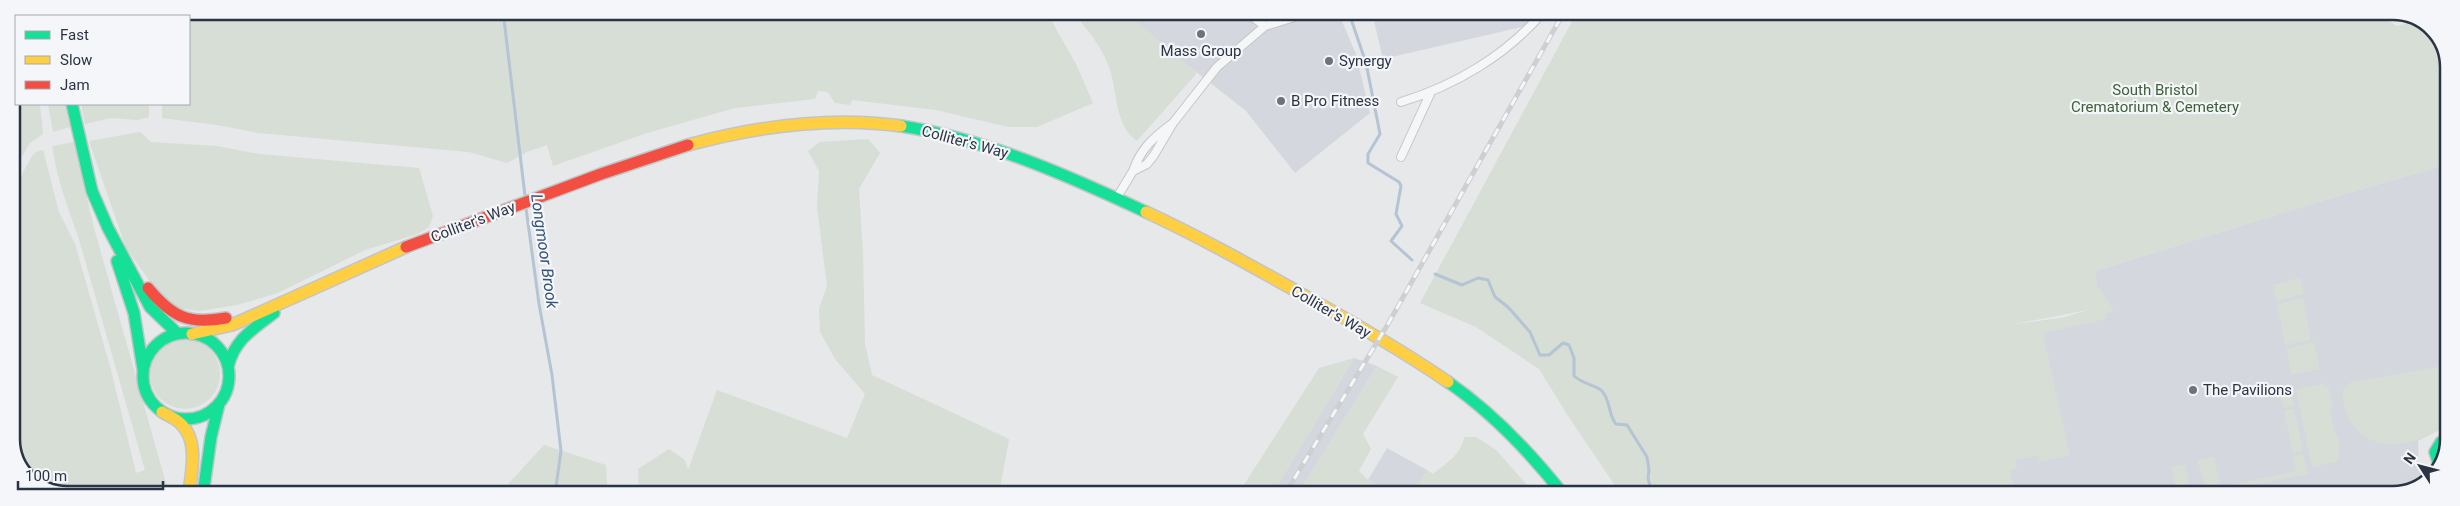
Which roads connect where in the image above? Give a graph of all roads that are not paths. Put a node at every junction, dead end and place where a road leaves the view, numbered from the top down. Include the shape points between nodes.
1 (1257, 20) edge
2 (1284, 20) edge
3 (1537, 20) edge
4 (1265, 26) junction
5 (1430, 94) junction
6 (1401, 102) dead end
7 (72, 105) edge
8 (1173, 123) junction
9 (1401, 157) dead end
10 (1133, 170) junction
11 (1116, 199) junction
12 (108, 228) junction
13 (296, 298) junction
14 (178, 334) junction
15 (192, 334) junction
16 (228, 367) junction
17 (143, 371) junction
18 (219, 404) junction
19 (162, 412) junction
20 (2439, 445) edge
21 (2437, 457) edge
22 (189, 486) edge
23 (204, 486) edge
24 (1556, 486) edge

1 - 4 street
2 - 4 street
3 - 5 street via 1505,49
4 - 8 street via 1217,67
5 - 6 street
5 - 9 street
7 - 12 main road via 92,191
8 - 10 street via 1143,148
8 - 10 street via 1147,164
10 - 11 street
11 - 13 main road, Colliter's Way via 1000,150 965,139 923,130 852,122 791,124 718,135 665,150 394,252
11 - 24 main road, Colliter's Way via 1212,243 1460,390 1528,452
12 - 13 main road via 157,300 171,313 189,321 212,322
12 - 14 main road via 150,307
12 - 17 main road via 134,314
13 - 15 main road, Colliter's Way via 232,325
13 - 16 main road, Colliter's Way via 242,337 230,353
14 - 15 main road
14 - 17 main road via 165,338 154,347
15 - 16 main road via 215,345
16 - 18 main road via 226,393
17 - 19 main road via 146,394
18 - 19 main road via 207,414 192,419 176,418
18 - 23 main road
19 - 22 main road via 182,424 188,434 191,444
20 - 21 main road via 2435,452

